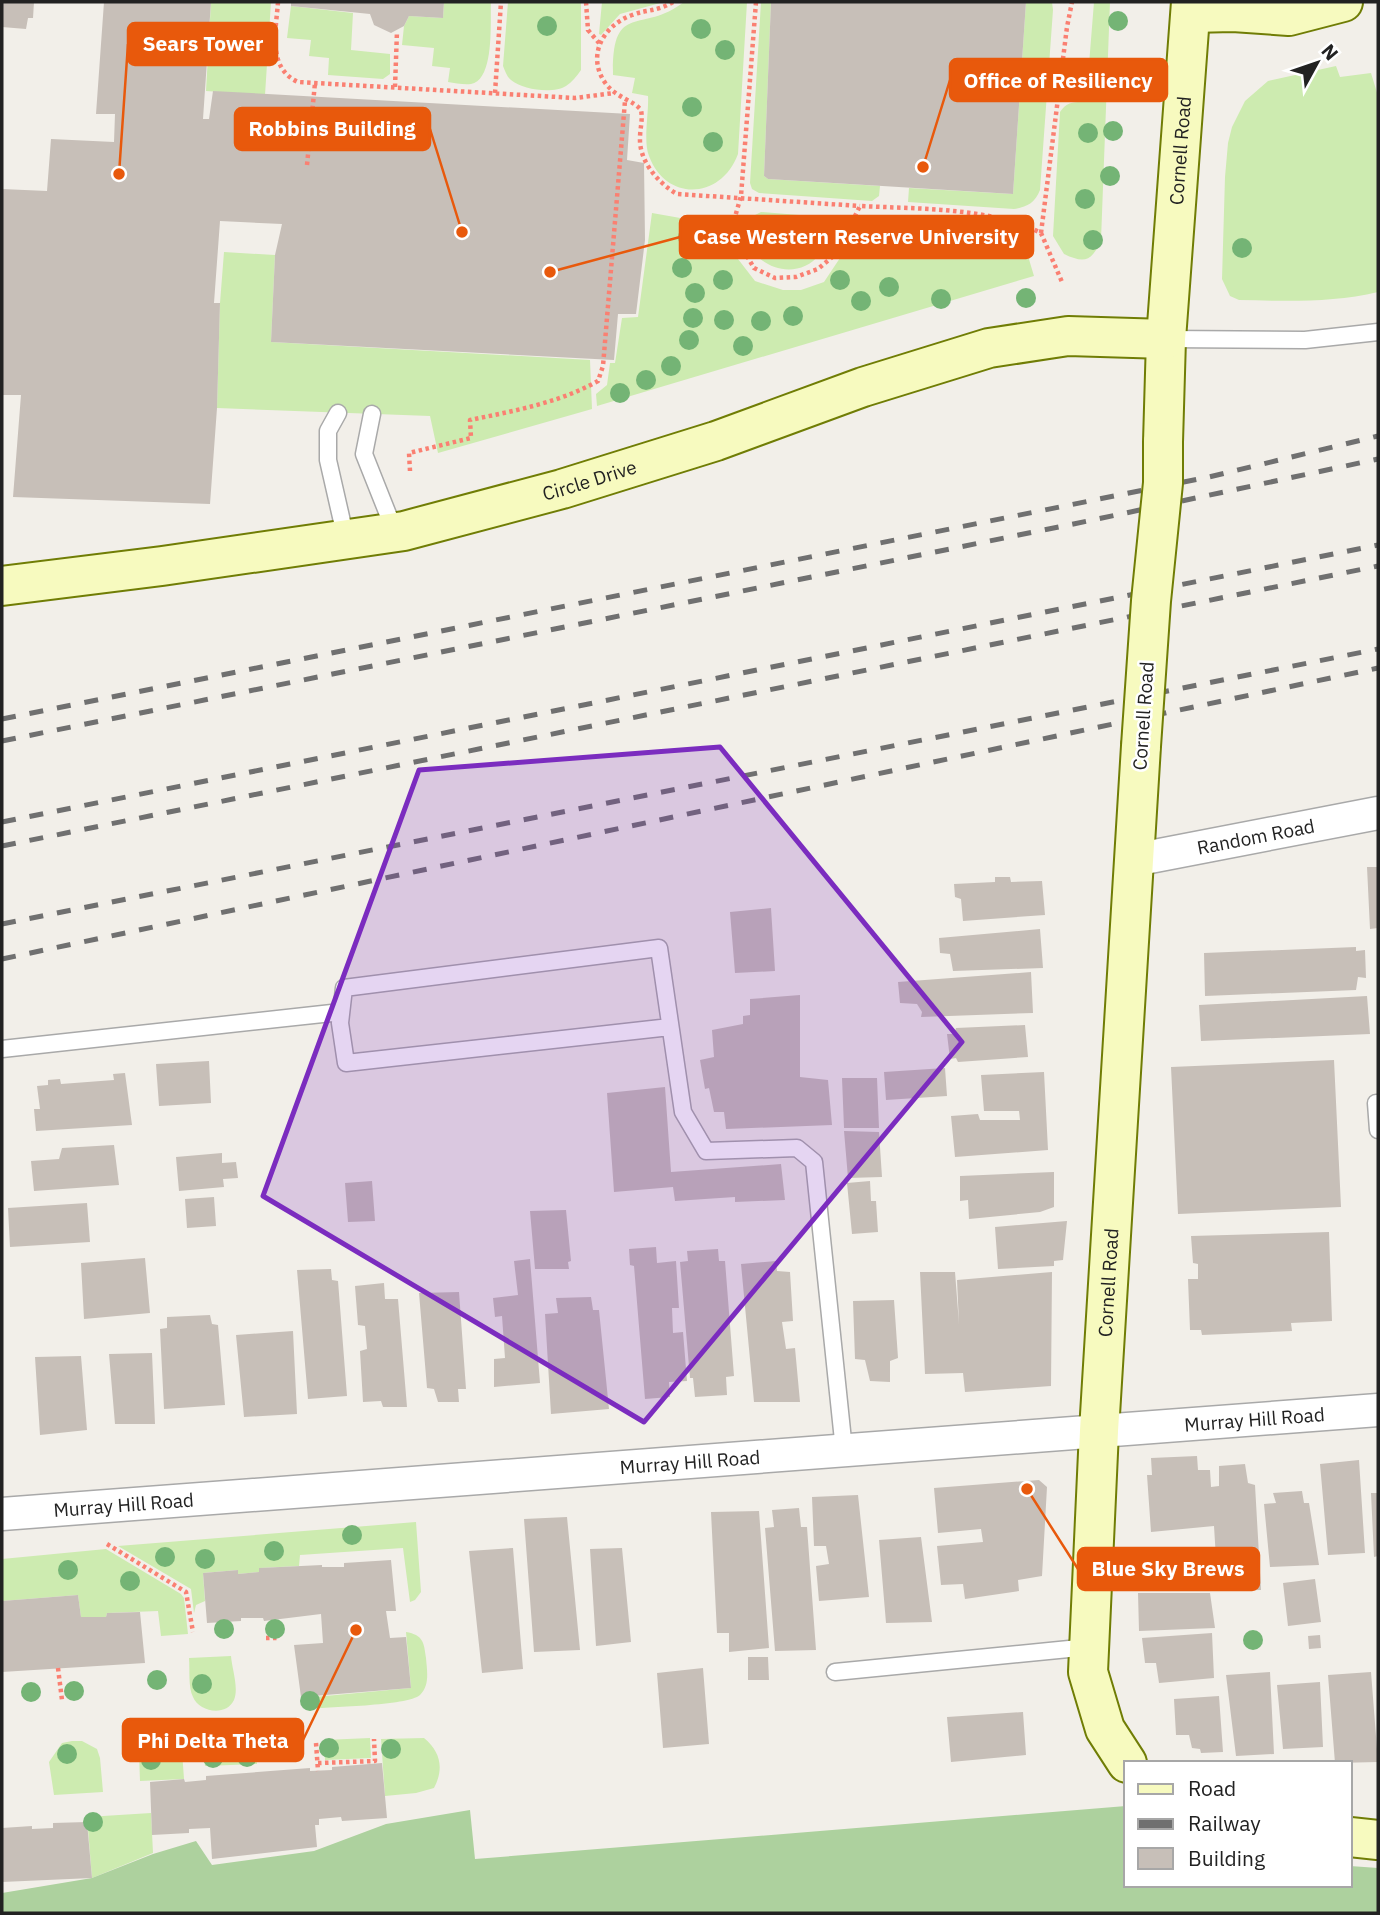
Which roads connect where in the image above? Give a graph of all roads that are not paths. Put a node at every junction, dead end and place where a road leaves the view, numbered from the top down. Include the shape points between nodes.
1 (1343, 2) edge
2 (1191, 7) edge
3 (1378, 332) edge
4 (1166, 339) junction
5 (338, 413) dead end
6 (372, 414) dead end
7 (395, 532) junction
8 (346, 539) junction
9 (2, 586) edge
10 (1378, 813) edge
11 (1134, 860) junction
12 (341, 1012) junction
13 (670, 1027) junction
14 (2, 1049) edge
15 (1378, 1103) edge
16 (1378, 1130) edge
17 (1378, 1410) edge
18 (1099, 1431) junction
19 (844, 1450) junction
20 (2, 1514) edge
21 (1089, 1647) junction
22 (835, 1672) dead end
23 (1126, 1761) edge
24 (1352, 1837) edge
25 (1378, 1840) edge

1 - 2 street via 1289,16
2 - 4 street, Cornell Road
3 - 4 lane via 1305,340
4 - 7 street, Circle Drive via 1068,336 989,348 562,489
4 - 11 street, Cornell Road, bridge via 1163,483
5 - 8 lane via 328,431 328,460
6 - 7 lane via 364,454
7 - 8 street, Circle Drive
8 - 9 street, Circle Drive
10 - 11 street, Random Road
11 - 18 street, Cornell Road
12 - 13 lane via 346,1063
12 - 13 lane via 344,989 659,948
12 - 14 lane
13 - 19 lane via 683,1112 706,1151 797,1148 814,1163
15 - 16 lane
17 - 18 street, Murray Hill Road
18 - 19 street, Murray Hill Road
18 - 21 street, Cornell Road
19 - 20 street, Murray Hill Road
21 - 22 lane
21 - 23 street, Cornell Road via 1088,1672 1105,1729
24 - 25 street

